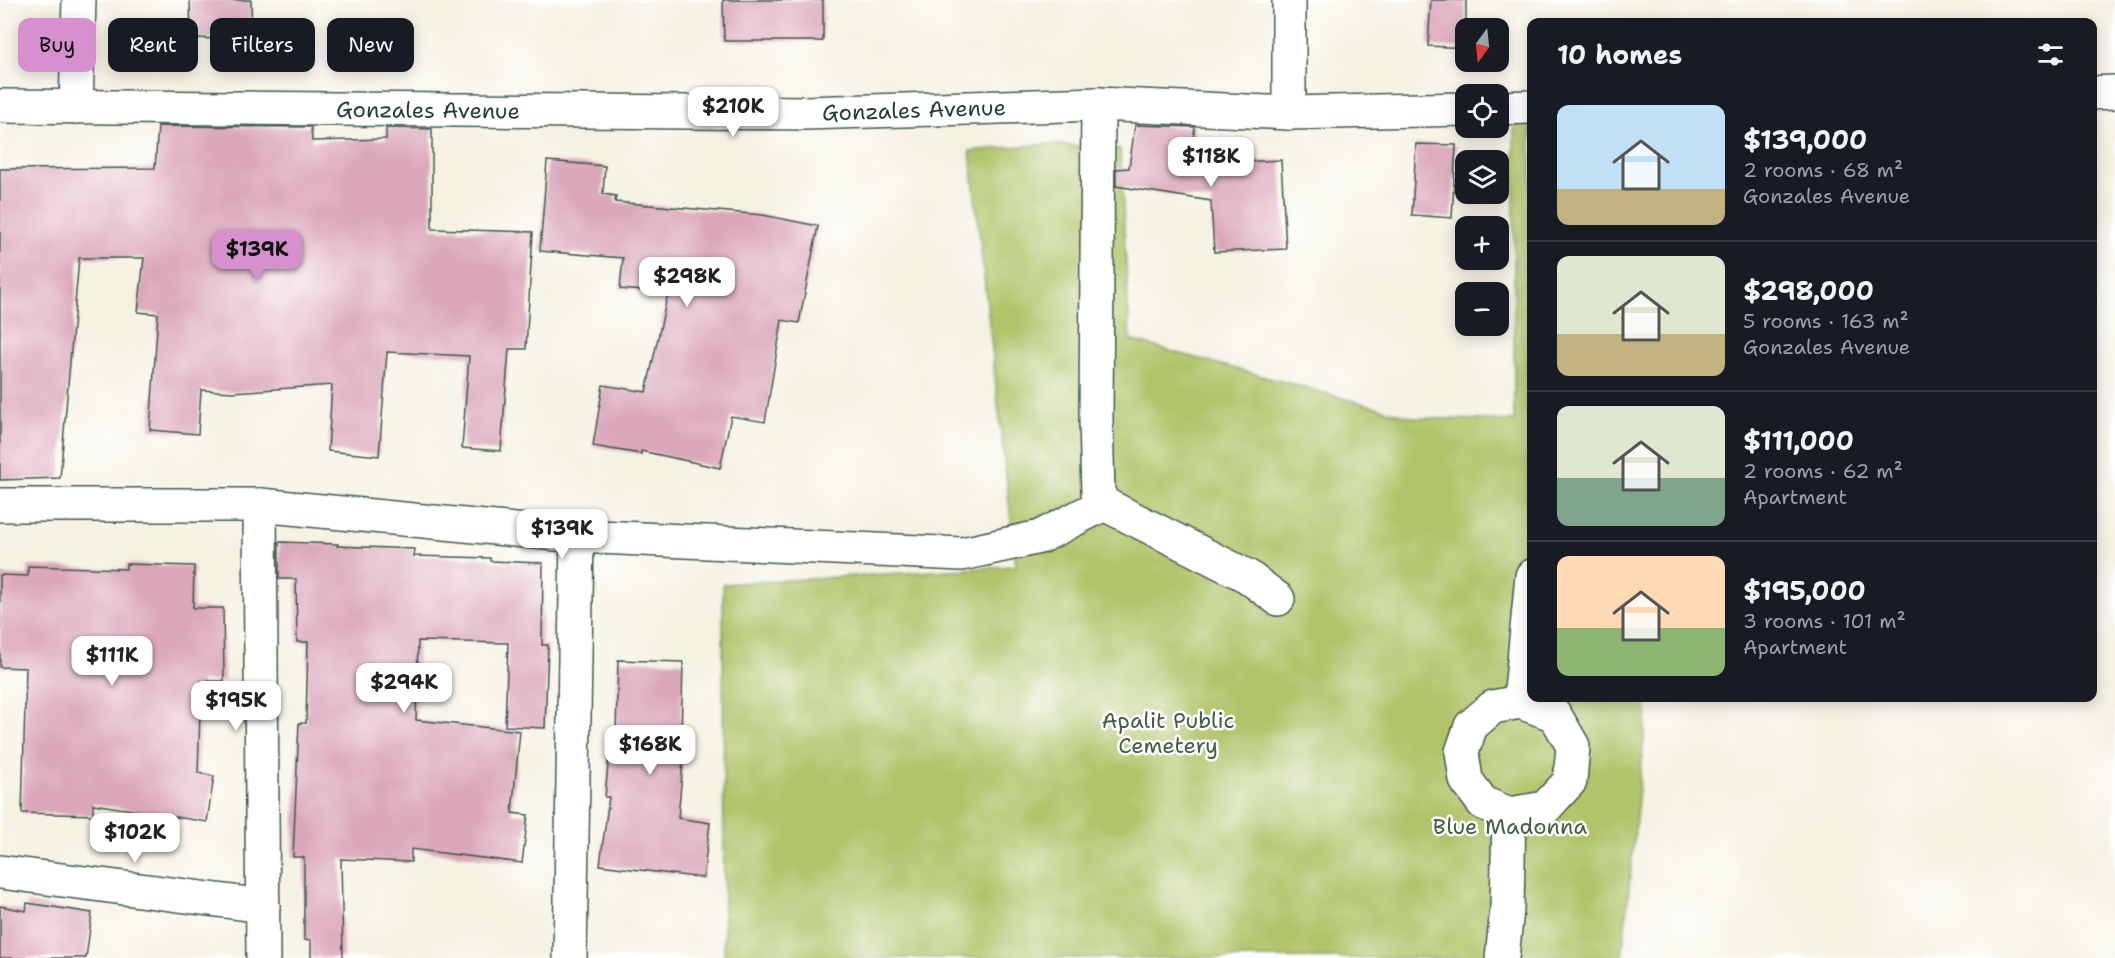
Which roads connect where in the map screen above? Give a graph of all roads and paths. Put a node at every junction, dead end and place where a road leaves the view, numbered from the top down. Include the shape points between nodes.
1 (79, 0) edge
2 (1289, 0) edge
3 (2115, 92) edge
4 (2097, 93) edge
5 (1098, 104) junction
6 (0, 106) edge
7 (76, 107) junction
8 (1509, 108) edge
9 (1527, 108) edge
10 (1455, 109) edge
11 (1289, 113) junction
12 (1104, 504) junction
13 (0, 505) edge
14 (260, 505) junction
15 (577, 536) junction
16 (1278, 599) dead end
17 (1527, 628) edge
18 (1520, 702) junction
19 (1509, 814) junction
20 (0, 872) edge
21 (263, 906) junction
22 (263, 958) edge
23 (570, 958) edge
24 (1503, 958) edge

1 - 7 street
2 - 11 street
3 - 4 street
5 - 7 street, Gonzales Avenue via 805,113
5 - 11 street, Gonzales Avenue
5 - 12 street via 1096,420 1098,493
6 - 7 street, Gonzales Avenue
8 - 9 street
10 - 11 street, Gonzales Avenue
12 - 15 street via 1040,537 962,554
12 - 16 street via 1247,576
13 - 14 street
14 - 15 street
14 - 21 street
15 - 23 street
17 - 18 street
18 - 19 street via 1493,707 1472,726 1462,752 1466,780 1472,788 1484,803
18 - 19 street via 1554,715 1573,746 1570,781 1545,808
19 - 24 street
20 - 21 street
21 - 22 street

